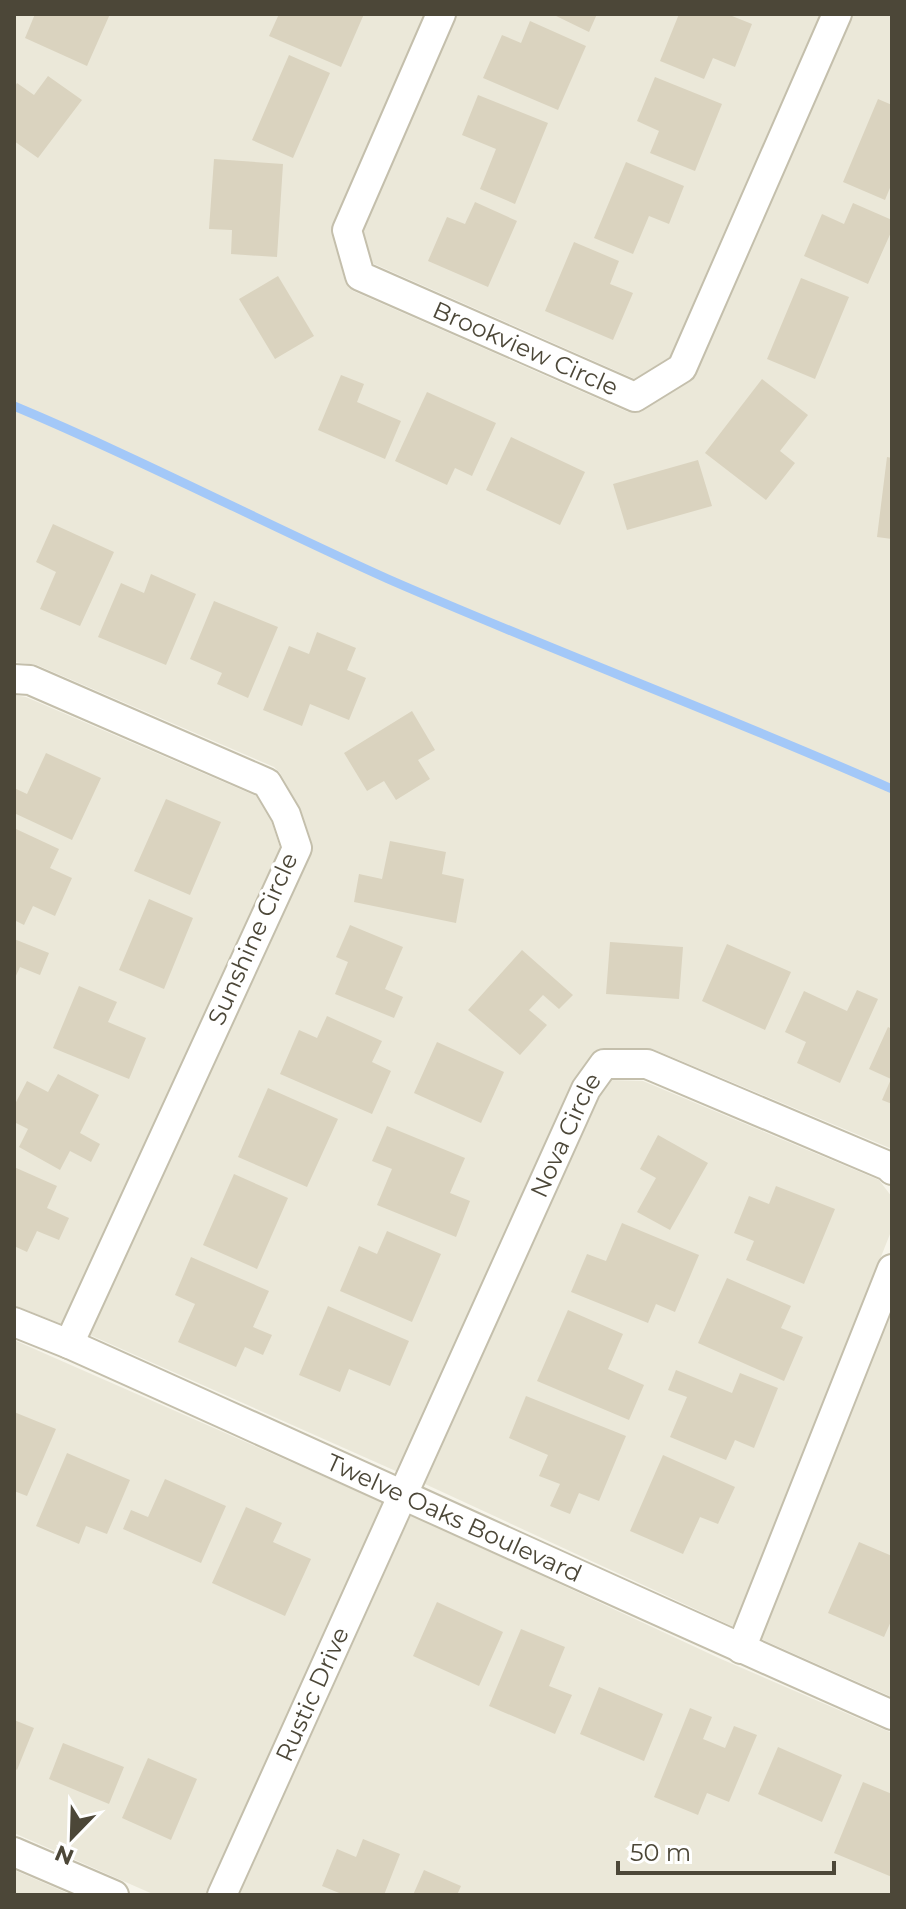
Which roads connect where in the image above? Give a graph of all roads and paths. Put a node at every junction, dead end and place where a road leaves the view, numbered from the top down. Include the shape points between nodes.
1 (441, 14) edge
2 (837, 14) edge
3 (14, 679) edge
4 (892, 1170) edge
5 (892, 1269) edge
6 (14, 1322) edge
7 (69, 1344) junction
8 (404, 1493) junction
9 (741, 1649) junction
10 (892, 1715) edge
11 (14, 1852) edge
12 (114, 1895) edge
13 (222, 1895) edge

1 - 2 street, Brookview Circle via 347,230 360,276 635,397 682,368
3 - 7 street, Sunshine Circle via 30,680 267,783 297,848
4 - 8 street, Nova Circle via 647,1064 604,1064 586,1089
5 - 9 street
6 - 7 street, Twelve Oaks Boulevard
7 - 8 street, Twelve Oaks Boulevard
8 - 9 street, Twelve Oaks Boulevard
8 - 13 street, Rustic Drive
9 - 10 street, Twelve Oaks Boulevard
11 - 12 street

